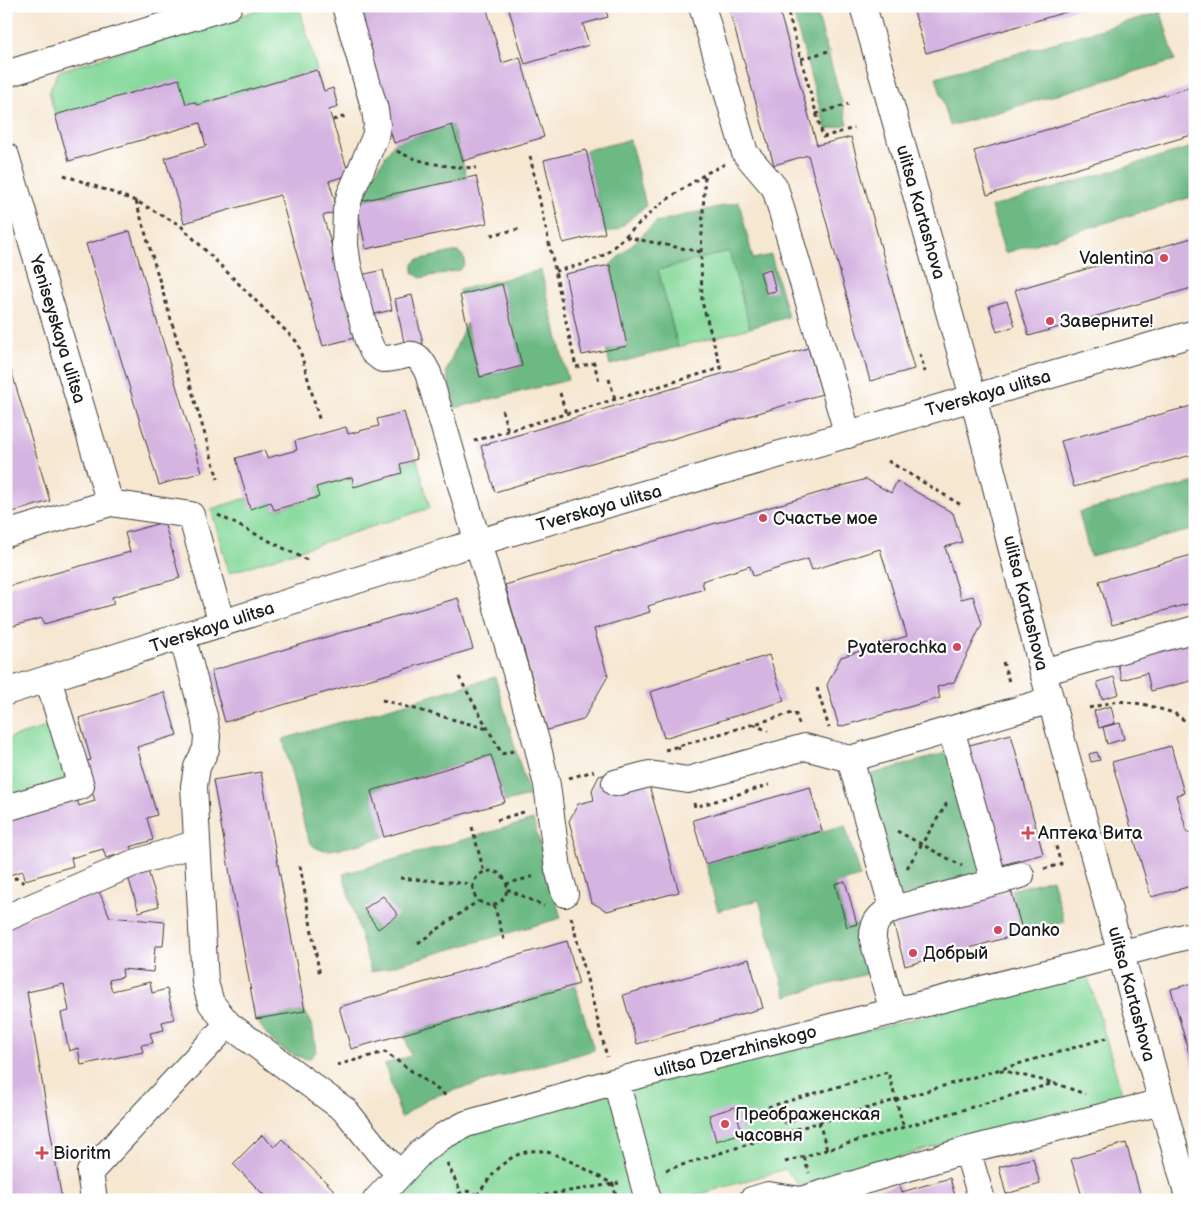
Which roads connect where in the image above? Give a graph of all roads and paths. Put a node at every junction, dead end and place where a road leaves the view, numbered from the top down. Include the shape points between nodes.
1 (229, 6) edge
2 (345, 6) edge
3 (702, 6) edge
4 (786, 6) edge
5 (863, 6) edge
6 (832, 50) dead end
7 (801, 59) junction
8 (6, 74) edge
9 (848, 104) dead end
10 (816, 114) junction
11 (346, 116) dead end
12 (333, 120) dead end
13 (854, 128) dead end
14 (375, 137) junction
15 (745, 153) junction
16 (6, 156) edge
17 (530, 156) dead end
18 (476, 168) dead end
19 (705, 174) junction
20 (64, 175) dead end
21 (136, 201) junction
22 (519, 228) dead end
23 (491, 235) dead end
24 (626, 236) junction
25 (701, 252) junction
26 (555, 271) junction
27 (1195, 333) edge
28 (920, 354) dead end
29 (925, 372) dead end
30 (609, 379) dead end
31 (599, 382) dead end
32 (560, 393) dead end
33 (973, 397) junction
34 (615, 399) junction
35 (502, 410) dead end
36 (566, 414) junction
37 (320, 422) dead end
38 (508, 431) junction
39 (848, 435) junction
40 (470, 442) dead end
41 (888, 461) dead end
42 (218, 479) dead end
43 (110, 503) junction
44 (961, 505) dead end
45 (215, 514) dead end
46 (6, 534) edge
47 (478, 542) junction
48 (307, 560) dead end
49 (222, 624) junction
50 (1195, 629) edge
51 (182, 636) junction
52 (1003, 662) dead end
53 (1043, 672) junction
54 (459, 677) dead end
55 (48, 679) junction
56 (1010, 685) dead end
57 (817, 688) dead end
58 (6, 692) edge
59 (382, 700) dead end
60 (1051, 700) junction
61 (1089, 708) dead end
62 (1195, 728) edge
63 (488, 729) junction
64 (951, 729) junction
65 (829, 730) dead end
66 (537, 744) junction
67 (805, 747) junction
68 (659, 752) dead end
69 (850, 759) junction
70 (609, 776) joint
71 (964, 776) junction
72 (547, 785) junction
73 (6, 808) edge
74 (529, 810) dead end
75 (866, 814) junction
76 (497, 820) dead end
77 (472, 827) dead end
78 (197, 843) junction
79 (1055, 843) dead end
80 (922, 844) junction
81 (1061, 864) dead end
82 (300, 866) dead end
83 (484, 872) junction
84 (538, 875) dead end
85 (1022, 875) dead end
86 (400, 878) dead end
87 (994, 882) junction
88 (473, 884) junction
89 (506, 884) junction
90 (507, 889) junction
91 (478, 901) junction
92 (891, 902) junction
93 (494, 905) junction
94 (558, 906) junction
95 (6, 918) edge
96 (1195, 934) edge
97 (418, 943) dead end
98 (505, 943) dead end
99 (1120, 954) junction
100 (320, 976) dead end
101 (892, 1012) junction
102 (228, 1024) junction
103 (1110, 1037) dead end
104 (607, 1057) dead end
105 (337, 1065) dead end
106 (999, 1070) junction
107 (616, 1081) junction
108 (1054, 1084) junction
109 (1088, 1095) dead end
110 (448, 1097) dead end
111 (896, 1100) junction
112 (1162, 1102) junction
113 (768, 1107) dead end
114 (818, 1122) junction
115 (904, 1128) junction
116 (826, 1150) junction
117 (967, 1150) junction
118 (804, 1157) junction
119 (445, 1160) dead end
120 (784, 1162) dead end
121 (1187, 1167) edge
122 (659, 1172) dead end
123 (400, 1174) junction
124 (809, 1174) dead end
125 (622, 1183) dead end
126 (613, 1184) junction
127 (460, 1192) junction
128 (477, 1195) junction
129 (94, 1200) edge
130 (376, 1200) edge
131 (453, 1200) edge
132 (481, 1200) edge
133 (513, 1200) edge
134 (617, 1200) edge
135 (648, 1200) edge
136 (752, 1200) edge
137 (801, 1200) edge
138 (982, 1200) edge
139 (1188, 1200) edge

1 - 8 street
2 - 14 street via 375,110
3 - 15 street
4 - 7 path
5 - 33 street, ulitsa Kartashova
6 - 7 path
7 - 10 path
9 - 10 path
10 - 13 path via 823,137
11 - 12 path
14 - 18 path via 399,152 424,161 448,167
14 - 47 street via 346,210 348,266 373,352 382,359 414,355 422,360
15 - 19 path
15 - 39 street via 775,188
16 - 43 street, Yeniseyskaya ulitsa
17 - 26 path
19 - 24 path via 659,205
19 - 25 path
20 - 21 path
21 - 37 path via 180,225 298,343
21 - 42 path
22 - 23 path
24 - 25 path
24 - 26 path via 606,254 581,265
25 - 34 path via 702,302 721,368
26 - 31 path via 576,367 594,363
27 - 33 street, Tverskaya ulitsa
28 - 29 path
30 - 34 path
32 - 36 path
33 - 39 street, Tverskaya ulitsa
33 - 53 street, ulitsa Kartashova
34 - 36 path
35 - 38 path
36 - 38 path
38 - 40 path
39 - 47 street, Tverskaya ulitsa
41 - 44 path
43 - 46 street
43 - 49 street via 191,515
45 - 48 path
47 - 49 street, Tverskaya ulitsa
47 - 66 street
49 - 51 street, Tverskaya ulitsa
50 - 53 street
51 - 55 street, Tverskaya ulitsa
51 - 78 street via 207,736 194,786
52 - 56 path
53 - 60 street, ulitsa Kartashova
54 - 63 path
55 - 58 street, Tverskaya ulitsa
55 - 73 street via 81,786
57 - 65 path
59 - 63 path
60 - 64 street
60 - 99 street, ulitsa Kartashova
61 - 62 path via 1117,701 1143,704 1174,713
63 - 66 path via 502,754
64 - 69 street
64 - 71 street
66 - 72 street
67 - 68 path via 795,712
67 - 69 street
67 - 70 street via 688,780 649,774
69 - 75 street
70 - 72 path
71 - 80 path
71 - 87 street
72 - 94 street via 558,869
74 - 76 path
75 - 80 path
75 - 92 street
77 - 83 path
78 - 95 street via 131,864
78 - 102 street via 205,982 211,1002
79 - 81 path
80 - 87 path
80 - 92 path
82 - 100 path
83 - 88 path
83 - 89 path via 500,874
84 - 89 path
85 - 87 street
86 - 88 path
87 - 92 street
88 - 91 path
89 - 90 path
90 - 93 path via 504,899
90 - 94 path
91 - 93 path
91 - 97 path
92 - 101 street via 879,917 873,932
93 - 98 path
94 - 104 path via 571,919
96 - 99 street, ulitsa Dzerzhinskogo
99 - 101 street, ulitsa Dzerzhinskogo
99 - 112 street, ulitsa Kartashova
101 - 107 street, ulitsa Dzerzhinskogo
102 - 123 street via 346,1111
102 - 129 street via 90,1172
103 - 106 path
105 - 110 path via 385,1052
106 - 108 path
106 - 111 path
107 - 123 street, ulitsa Dzerzhinskogo via 466,1124 442,1136
107 - 135 street
108 - 109 path
108 - 115 path
111 - 113 path via 888,1072
111 - 114 path
111 - 115 path
112 - 117 street
112 - 121 street, ulitsa Kartashova
114 - 116 path
114 - 122 path
115 - 116 path
116 - 118 path
117 - 137 street
117 - 138 street
118 - 120 path
118 - 124 path
119 - 127 path
121 - 139 street, ulitsa Kartashova
123 - 130 street, ulitsa Dzerzhinskogo
125 - 126 path
126 - 128 path via 555,1155 529,1151 501,1166
126 - 133 path
126 - 134 path
127 - 128 path via 470,1191
127 - 131 path
128 - 132 path
136 - 137 street via 768,1195

